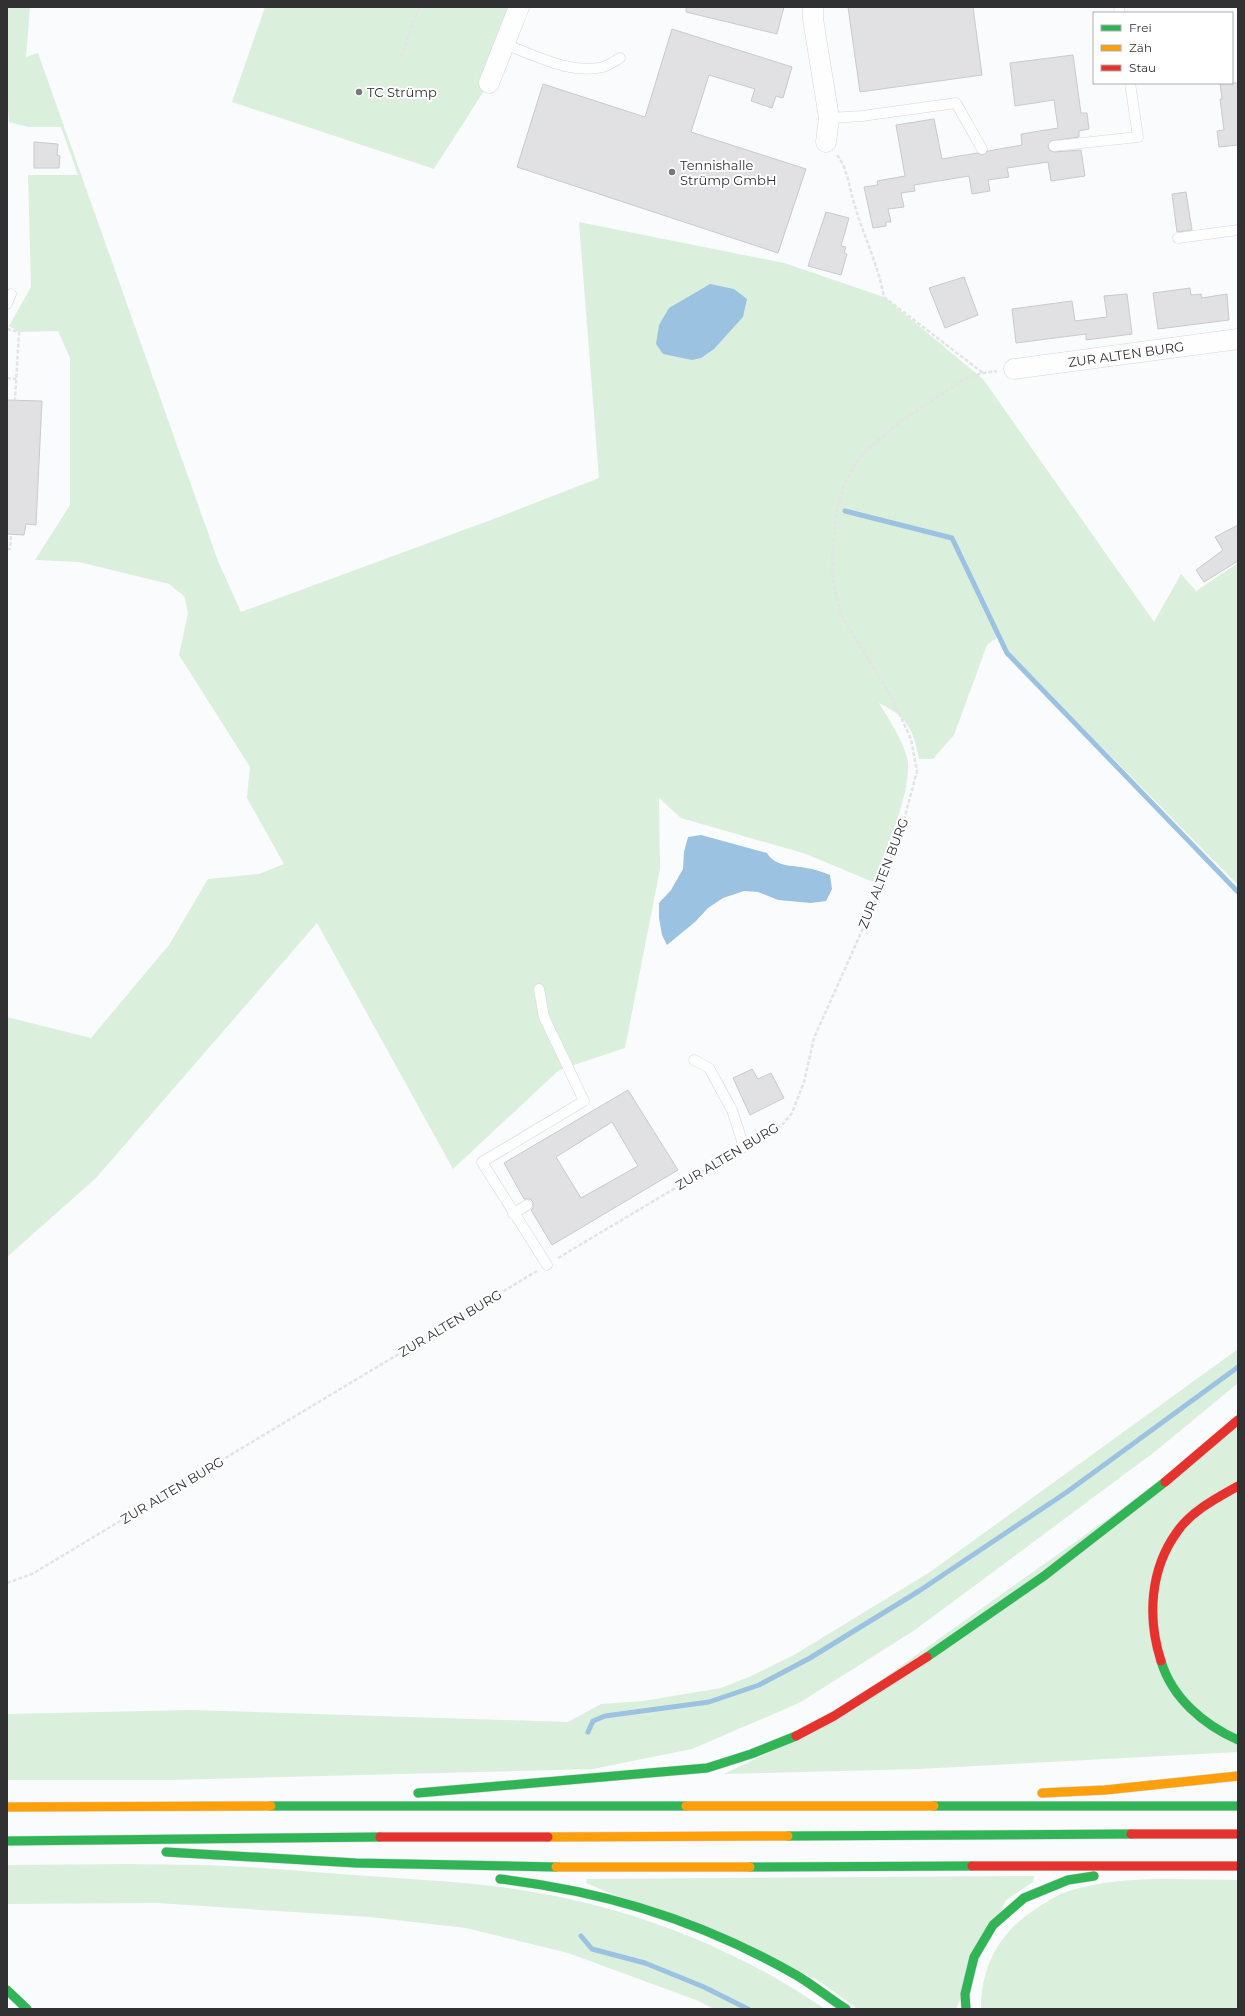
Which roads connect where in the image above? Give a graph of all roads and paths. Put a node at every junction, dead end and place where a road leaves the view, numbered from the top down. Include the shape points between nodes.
1 (419, 7) edge
2 (519, 7) edge
3 (813, 7) edge
4 (504, 44) junction
5 (401, 57) dead end
6 (620, 58) dead end
7 (489, 82) dead end
8 (1130, 84) edge
9 (829, 118) junction
10 (826, 142) joint
11 (1054, 146) dead end
12 (982, 149) dead end
13 (1238, 230) edge
14 (1178, 238) dead end
15 (11, 294) dead end
16 (7, 304) edge
17 (7, 329) edge
18 (1238, 339) edge
19 (1014, 369) dead end
20 (7, 378) edge
21 (16, 379) junction
22 (15, 400) dead end
23 (11, 534) dead end
24 (7, 549) edge
25 (539, 989) dead end
26 (694, 1060) dead end
27 (744, 1147) junction
28 (527, 1205) dead end
29 (513, 1214) junction
30 (546, 1265) junction
31 (1238, 1420) edge
32 (1238, 1486) edge
33 (7, 1583) edge
34 (1238, 1740) edge
35 (1238, 1776) edge
36 (410, 1794) dead end
37 (1029, 1794) dead end
38 (386, 1796) dead end
39 (1006, 1796) dead end
40 (277, 1806) junction
41 (1238, 1806) edge
42 (7, 1807) edge
43 (908, 1808) junction
44 (1238, 1834) edge
45 (98, 1840) junction
46 (7, 1841) edge
47 (356, 1863) junction
48 (1147, 1866) junction
49 (1238, 1866) edge
50 (442, 1874) dead end
51 (487, 1878) dead end
52 (7, 1990) edge
53 (27, 2009) edge
54 (846, 2009) edge
55 (966, 2009) edge

1 - 5 path
2 - 4 street
3 - 9 street
4 - 6 lane via 559,64 585,69 605,67
4 - 7 street
8 - 11 lane via 1138,137
9 - 10 street
9 - 12 lane via 956,103
10 - 27 path, ZUR ALTEN BURG via 844,164 854,204 880,276 884,297 983,373 966,378 878,439 856,462 844,485 837,511 832,556 833,581 841,615 891,696 911,739 917,771 877,897 814,1038 804,1082 792,1113 781,1126
13 - 14 lane
15 - 16 lane
17 - 21 path via 19,332
18 - 19 street, ZUR ALTEN BURG
20 - 21 path
21 - 22 path
23 - 24 path via 10,549
25 - 29 lane via 544,1017 584,1101 482,1162
26 - 27 lane via 709,1068 732,1110
27 - 30 path, ZUR ALTEN BURG
28 - 29 lane
29 - 30 lane
30 - 33 path, ZUR ALTEN BURG via 32,1574
31 - 36 main road via 1169,1480 1063,1563 968,1631 851,1706 785,1741 746,1757 708,1768
32 - 34 main road via 1206,1504 1177,1531 1159,1565 1152,1602 1154,1640 1165,1675 1188,1707 1218,1731
35 - 37 main road via 1105,1790
38 - 40 main road
39 - 43 main road
40 - 42 main road
40 - 43 main road
41 - 43 main road
44 - 45 main road
45 - 46 main road
45 - 47 main road via 170,1852
47 - 48 main road via 494,1867
47 - 50 main road
48 - 49 main road
48 - 55 main road via 1068,1880 1024,1898 993,1925 974,1957 965,1994
51 - 54 main road via 572,1888 623,1901 685,1922 741,1946 797,1976
52 - 53 main road

